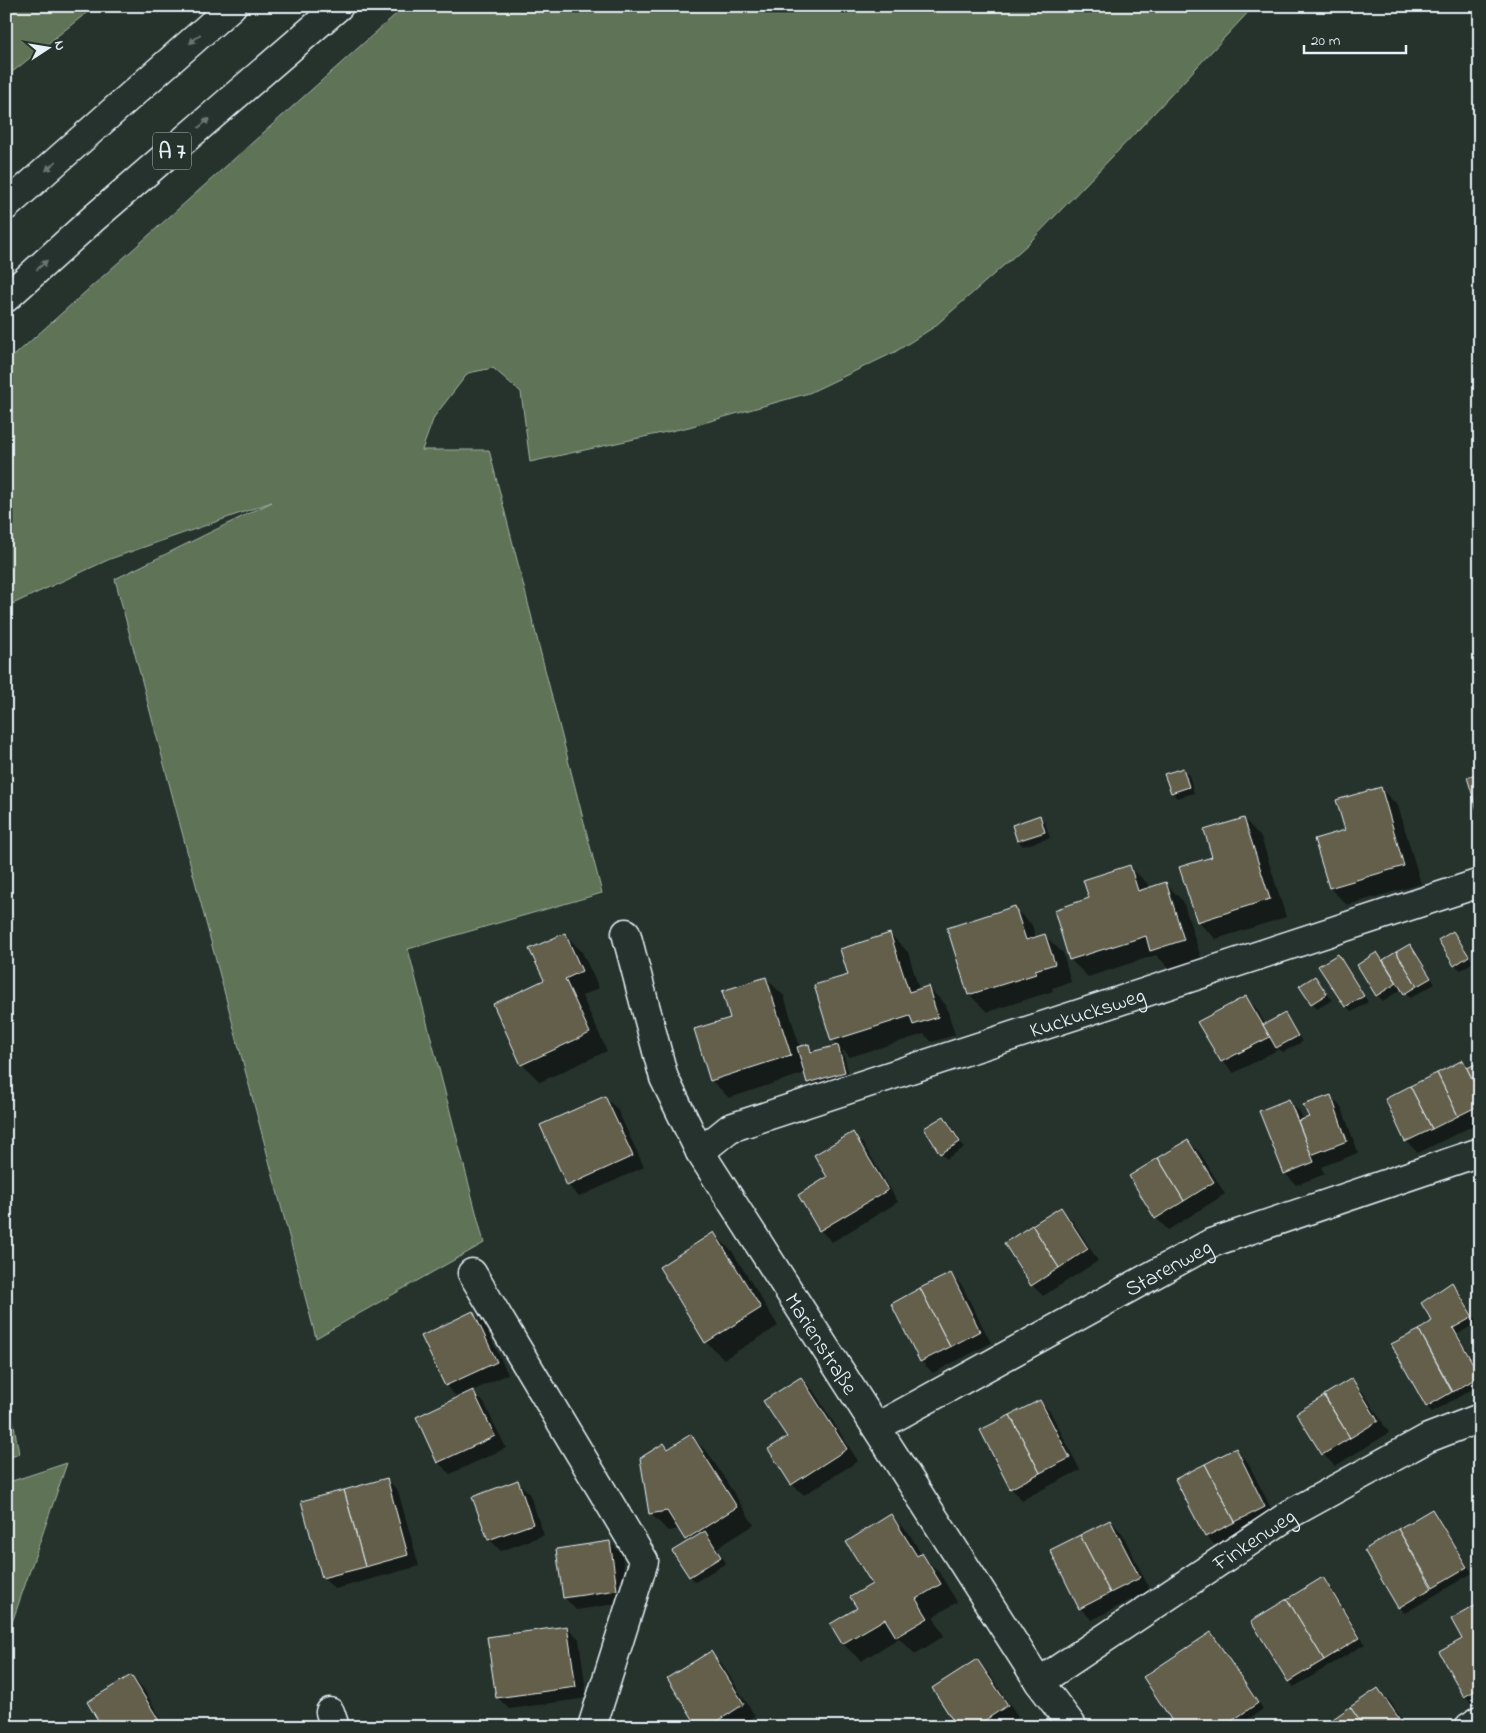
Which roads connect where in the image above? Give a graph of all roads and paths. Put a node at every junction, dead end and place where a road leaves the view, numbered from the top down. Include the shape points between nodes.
1 (232, 6) edge
2 (339, 6) edge
3 (6, 206) edge
4 (6, 298) edge
5 (1480, 883) edge
6 (626, 933) dead end
7 (700, 1152) junction
8 (1480, 1152) edge
9 (472, 1274) dead end
10 (1480, 1418) edge
11 (877, 1427) junction
12 (1039, 1682) junction
13 (1480, 1720) edge
14 (592, 1727) edge
15 (1073, 1727) edge
16 (1469, 1727) edge

1 -> 3 main road
4 -> 2 main road, A 7
5 - 7 main road, Kuckucksweg via 730,1128
6 - 7 main road, Marienstraße via 664,1078
7 - 11 main road, Marienstraße
8 - 11 main road, Starenweg via 1212,1243
9 - 14 main road via 644,1561
10 - 12 main road, Finkenweg via 1428,1438 1292,1513
11 - 12 main road, Marienstraße
12 - 15 main road, Marienstraße
13 - 16 main road

